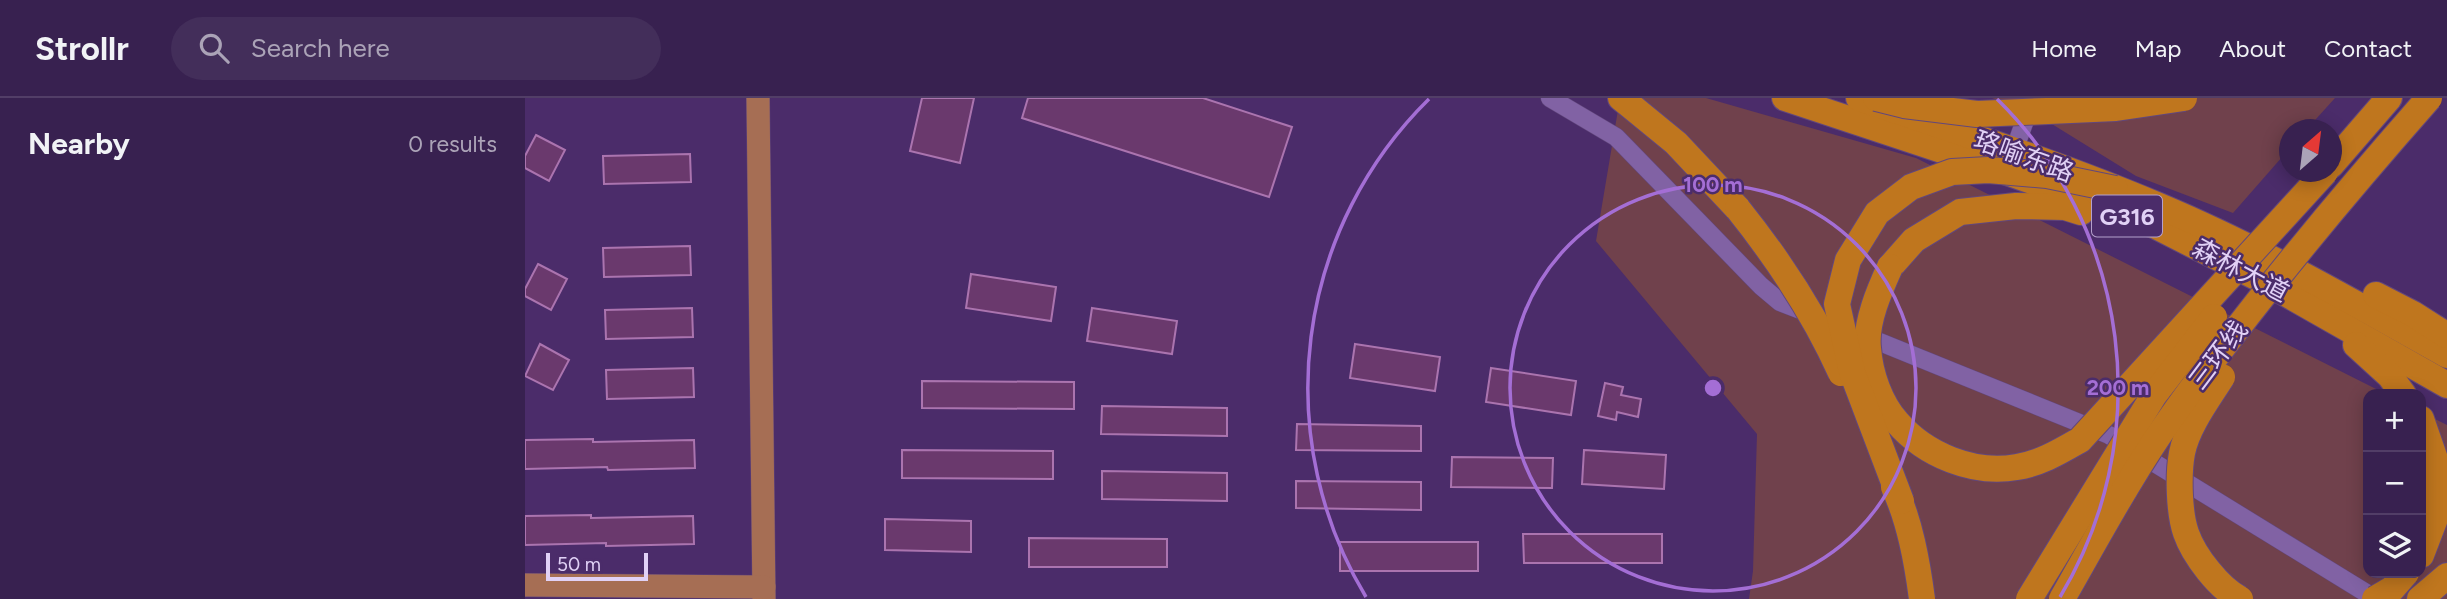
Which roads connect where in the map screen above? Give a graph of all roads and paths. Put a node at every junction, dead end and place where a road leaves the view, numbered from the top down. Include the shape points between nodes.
1 (758, 98) edge
2 (1550, 98) edge
3 (1621, 98) edge
4 (1785, 98) edge
5 (1860, 98) edge
6 (1876, 98) edge
7 (1905, 98) edge
8 (2033, 98) edge
9 (2184, 98) edge
10 (2389, 98) edge
11 (2429, 98) edge
12 (2019, 137) junction
13 (2342, 153) edge
14 (2356, 181) junction
15 (2316, 182) edge
16 (2318, 182) edge
17 (2115, 189) junction
18 (2184, 241) junction
19 (2299, 301) junction
20 (2361, 307) junction
21 (2447, 336) edge
22 (2447, 355) edge
23 (2447, 385) edge
24 (2399, 389) edge
25 (2426, 433) edge
26 (1901, 501) junction
27 (2426, 543) edge
28 (2447, 576) edge
29 (2402, 578) edge
30 (525, 585) edge
31 (764, 593) edge
32 (1922, 599) edge
33 (2029, 599) edge
34 (2062, 599) edge
35 (2240, 599) edge
36 (2375, 599) edge
37 (2420, 599) edge

1 - 31 main road
2 - 36 street via 1616,137 1780,302 2109,435
3 - 26 highway, bridge via 1676,143 1763,240 1827,341
4 - 18 highway, 森林大道 / G316 via 1993,167 2154,225
5 - 17 highway, 珞喻东路 / G316, bridge
6 - 9 highway, bridge via 1977,114 2116,108
7 - 12 highway, 森林大道 / G316
8 - 12 street
10 - 13 highway, 三环线
11 - 14 highway, 三环线, bridge
12 - 21 highway, 森林大道 / G316 via 2176,197
14 - 34 highway, 三环线, bridge via 2174,414
14 - 35 highway, bridge via 2199,411 2182,452 2180,494 2186,533 2205,568
15 - 18 highway, bridge via 2080,440 2046,460 2015,468 1983,469 1955,462 1918,441 1896,421 1876,387 1867,346 1875,300 1890,267 1914,240 1960,212 2065,207
16 - 33 highway, 三环线, bridge via 2154,395
17 - 20 highway, 珞喻东路 / G316, bridge via 2279,262
17 - 26 highway, bridge via 2047,175 1952,172 1911,187 1877,213 1849,260 1837,304 1852,372
18 - 19 highway, 森林大道 / G316
19 - 23 highway, 森林大道 / G316
19 - 24 highway via 2359,348
20 - 22 highway, 珞喻东路 / G316
20 - 23 highway
25 - 27 highway via 2435,459 2439,508
26 - 32 highway, bridge via 1917,558
28 - 37 highway
29 - 36 highway, bridge
30 - 31 main road

